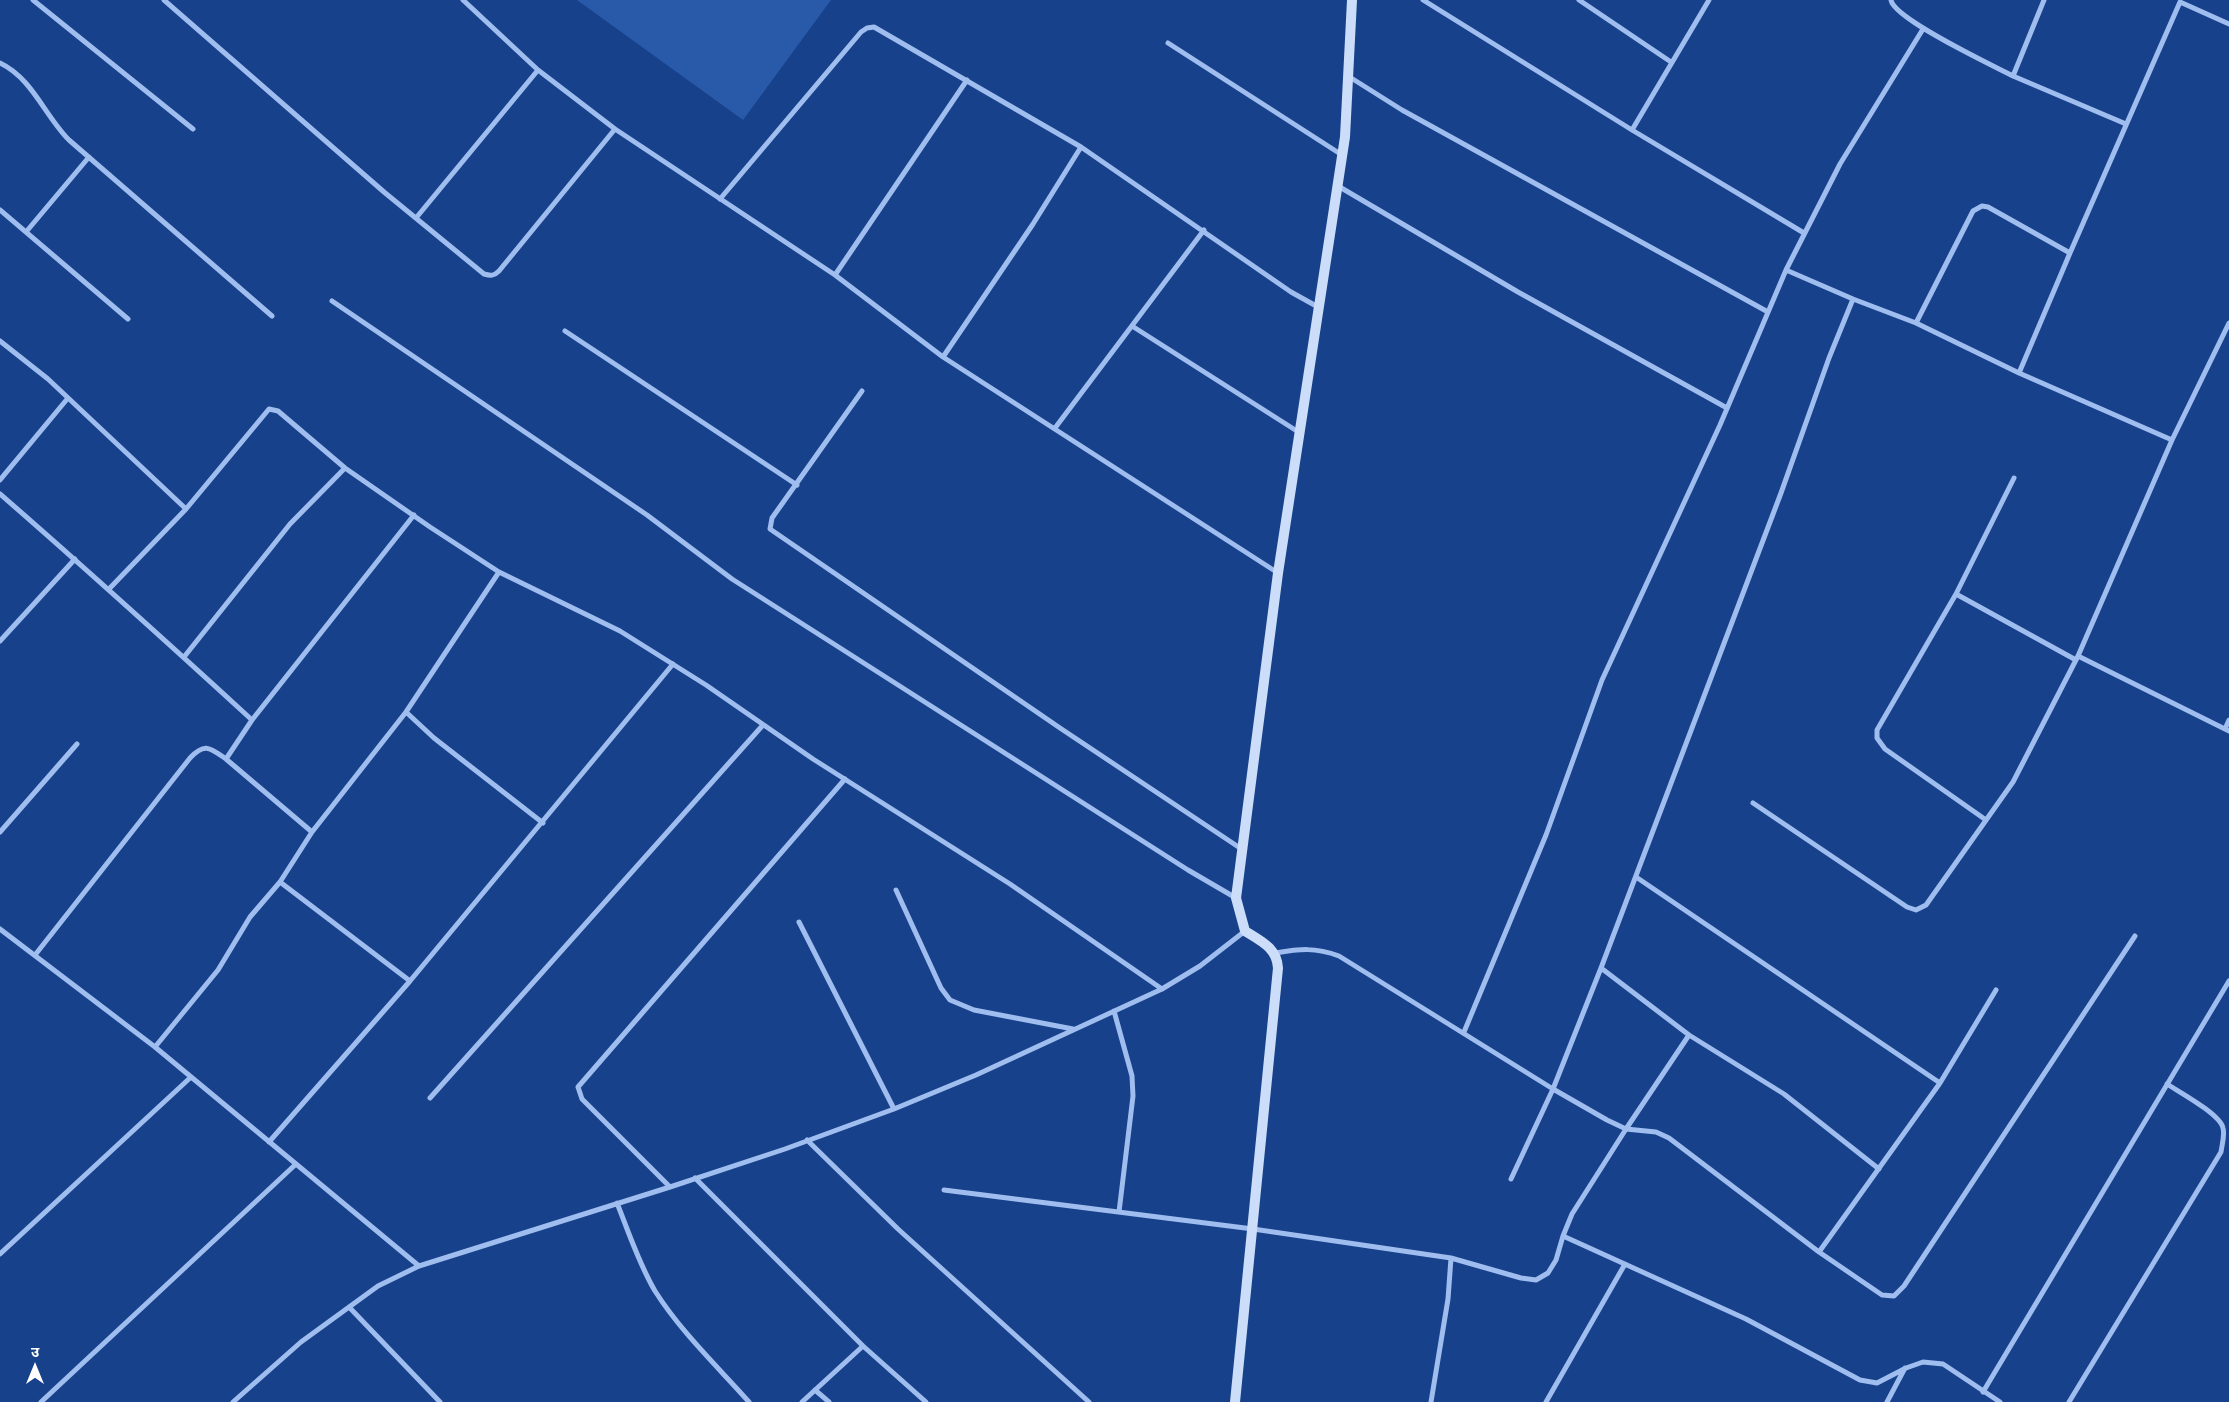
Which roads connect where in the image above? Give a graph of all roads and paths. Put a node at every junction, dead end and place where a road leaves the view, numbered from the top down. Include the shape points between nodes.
1 (33, 0) edge
2 (164, 0) edge
3 (462, 0) edge
4 (1352, 0) edge
5 (1423, 0) edge
6 (1579, 0) edge
7 (1709, 0) edge
8 (1891, 0) edge
9 (2044, 0) edge
10 (2177, 1) edge
11 (2229, 24) edge
12 (1923, 29) junction
13 (1168, 43) dead end
14 (1672, 62) junction
15 (0, 63) edge
16 (538, 70) junction
17 (1348, 76) junction
18 (2012, 76) junction
19 (967, 80) junction
20 (2126, 124) junction
21 (192, 129) dead end
22 (615, 129) junction
23 (1632, 130) junction
24 (1081, 147) junction
25 (1342, 155) junction
26 (89, 157) junction
27 (1338, 186) junction
28 (720, 199) junction
29 (0, 210) edge
30 (416, 218) junction
31 (1204, 230) junction
32 (26, 232) junction
33 (1804, 233) junction
34 (2070, 253) junction
35 (1786, 270) junction
36 (834, 275) junction
37 (1853, 299) junction
38 (332, 301) dead end
39 (1319, 308) junction
40 (1768, 312) junction
41 (272, 316) dead end
42 (128, 319) dead end
43 (1916, 323) junction
44 (2229, 323) edge
45 (1132, 326) junction
46 (565, 331) dead end
47 (0, 342) edge
48 (943, 357) junction
49 (2018, 373) junction
50 (862, 391) dead end
51 (68, 398) junction
52 (1727, 408) junction
53 (1055, 428) junction
54 (1300, 433) junction
55 (2172, 440) junction
56 (345, 468) junction
57 (2014, 478) dead end
58 (0, 480) edge
59 (797, 485) junction
60 (0, 494) edge
61 (186, 509) junction
62 (414, 515) junction
63 (75, 559) junction
64 (499, 572) junction
65 (1278, 573) junction
66 (109, 589) junction
67 (1956, 594) junction
68 (0, 641) edge
69 (184, 657) junction
70 (2077, 658) junction
71 (672, 664) junction
72 (406, 712) junction
73 (252, 720) junction
74 (2229, 720) edge
75 (763, 725) junction
76 (2227, 730) edge
77 (77, 744) dead end
78 (226, 759) junction
79 (845, 779) junction
80 (1753, 803) dead end
81 (1986, 820) junction
82 (543, 823) junction
83 (0, 832) edge
84 (312, 832) junction
85 (1243, 850) junction
86 (1636, 877) junction
87 (280, 882) junction
88 (896, 890) dead end
89 (1236, 898) junction
90 (800, 922) dead end
91 (0, 929) edge
92 (1245, 931) junction
93 (2135, 936) dead end
94 (1275, 952) junction
95 (35, 955) junction
96 (1601, 968) junction
97 (410, 981) junction
98 (2229, 981) edge
99 (1162, 989) junction
100 (1996, 990) dead end
101 (1114, 1011) junction
102 (1073, 1029) junction
103 (1464, 1032) junction
104 (1689, 1035) junction
105 (155, 1047) junction
106 (191, 1077) junction
107 (1940, 1083) junction
108 (2167, 1084) junction
109 (1553, 1089) junction
110 (430, 1098) dead end
111 (894, 1109) junction
112 (1626, 1129) junction
113 (807, 1140) junction
114 (269, 1142) junction
115 (296, 1164) junction
116 (1879, 1170) junction
117 (695, 1178) junction
118 (1511, 1179) dead end
119 (670, 1187) junction
120 (944, 1190) dead end
121 (617, 1203) junction
122 (1119, 1212) junction
123 (1253, 1229) junction
124 (1563, 1236) junction
125 (1819, 1252) junction
126 (0, 1254) edge
127 (1451, 1258) junction
128 (1625, 1264) junction
129 (419, 1266) junction
130 (349, 1307) junction
131 (863, 1346) junction
132 (1906, 1368) junction
133 (815, 1390) junction
134 (1984, 1392) junction
135 (41, 1402) edge
136 (233, 1402) edge
137 (440, 1402) edge
138 (749, 1402) edge
139 (802, 1402) edge
140 (829, 1402) edge
141 (926, 1402) edge
142 (1089, 1402) edge
143 (1235, 1402) edge
144 (1431, 1402) edge
145 (1546, 1402) edge
146 (1887, 1402) edge
147 (2000, 1402) edge
148 (2069, 1402) edge

1 - 21 street
2 - 30 street
3 - 16 street
4 - 17 street
5 - 23 street
6 - 14 street
7 - 14 street
8 - 12 street via 1897,11
9 - 18 street
10 - 11 street
10 - 20 street
12 - 18 street
12 - 33 street via 1840,164
13 - 25 street
14 - 23 street
15 - 26 street via 17,73 58,129
16 - 22 street
16 - 30 street
17 - 25 street
17 - 40 street via 1402,110
18 - 20 street
19 - 24 street
19 - 28 street via 881,30 867,28
19 - 36 street
20 - 34 street
22 - 28 street
22 - 30 street via 495,275 484,274
23 - 33 street
24 - 31 street
24 - 48 street via 1029,231
25 - 27 street
26 - 32 street
26 - 41 street
27 - 39 street
27 - 52 street via 1518,292
28 - 36 street
29 - 32 street
31 - 39 street
31 - 45 street
32 - 42 street
33 - 35 street
34 - 43 street via 1988,207 1977,207
34 - 49 street
35 - 37 street
35 - 40 street
36 - 48 street
37 - 43 street
37 - 86 street
38 - 89 street via 647,515 732,579 1179,865
39 - 54 street
40 - 52 street
43 - 49 street
44 - 55 street
45 - 53 street
45 - 54 street
46 - 59 street
47 - 51 street
48 - 53 street
49 - 55 street
50 - 59 street
51 - 58 street
51 - 61 street
52 - 103 street via 1602,680 1546,835
53 - 65 street
54 - 65 street
55 - 70 street
56 - 61 street via 278,411 269,409
56 - 62 street
56 - 69 street via 290,524
57 - 67 street
59 - 85 street via 772,518 769,526 772,532
60 - 63 street
61 - 66 street
62 - 64 street
62 - 73 street
63 - 66 street
63 - 68 street
64 - 71 street via 620,631
64 - 72 street
65 - 85 street
66 - 69 street
67 - 70 street
67 - 81 street via 1878,730 1877,738 1885,749
69 - 73 street
70 - 76 street
70 - 81 street via 2014,782
71 - 75 street
71 - 82 street
72 - 82 street via 434,738
72 - 84 street
73 - 78 street
74 - 76 street
75 - 79 street
75 - 110 street
77 - 83 street
78 - 84 street
78 - 95 street via 211,748 197,751 190,758
79 - 99 street via 1010,884
79 - 119 street via 578,1087 582,1099
80 - 81 street via 1916,910 1930,900
82 - 97 street
84 - 87 street
85 - 89 street
86 - 96 street
86 - 107 street
87 - 97 street
87 - 105 street via 250,917 218,970
88 - 102 street via 940,988 950,1000 974,1010
89 - 92 street
90 - 111 street
91 - 95 street
92 - 94 street
92 - 99 street via 1200,966
93 - 125 street via 1904,1286 1894,1296 1882,1295
94 - 103 street via 1310,948 1339,956
94 - 123 street via 1278,968
95 - 105 street
96 - 104 street
96 - 109 street
97 - 114 street
98 - 108 street
99 - 101 street
100 - 107 street
101 - 102 street
101 - 122 street via 1128,1056 1133,1096
102 - 111 street
103 - 109 street
104 - 112 street
104 - 116 street via 1784,1094
105 - 106 street
106 - 114 street
106 - 126 street
107 - 116 street
108 - 134 street
108 - 148 street via 2216,1117 2223,1126 2221,1152
109 - 112 street
109 - 118 street
111 - 113 street
112 - 124 street via 1572,1214
112 - 125 street via 1656,1132 1669,1138
113 - 117 street
113 - 142 street via 898,1229
114 - 115 street
115 - 129 street
115 - 135 street
116 - 125 street
117 - 119 street
117 - 131 street
119 - 121 street
120 - 122 street
121 - 129 street
121 - 138 street via 656,1291 691,1339
122 - 123 street
123 - 127 street
123 - 143 street
124 - 127 street via 1556,1260 1548,1273 1536,1280
124 - 128 street
127 - 144 street via 1448,1299
128 - 132 street via 1746,1319 1860,1380 1877,1383
128 - 145 street
129 - 130 street via 378,1286
130 - 136 street via 301,1342
130 - 137 street
131 - 133 street
131 - 141 street
132 - 134 street via 1923,1362 1943,1364
132 - 146 street
133 - 139 street
133 - 140 street
134 - 147 street

